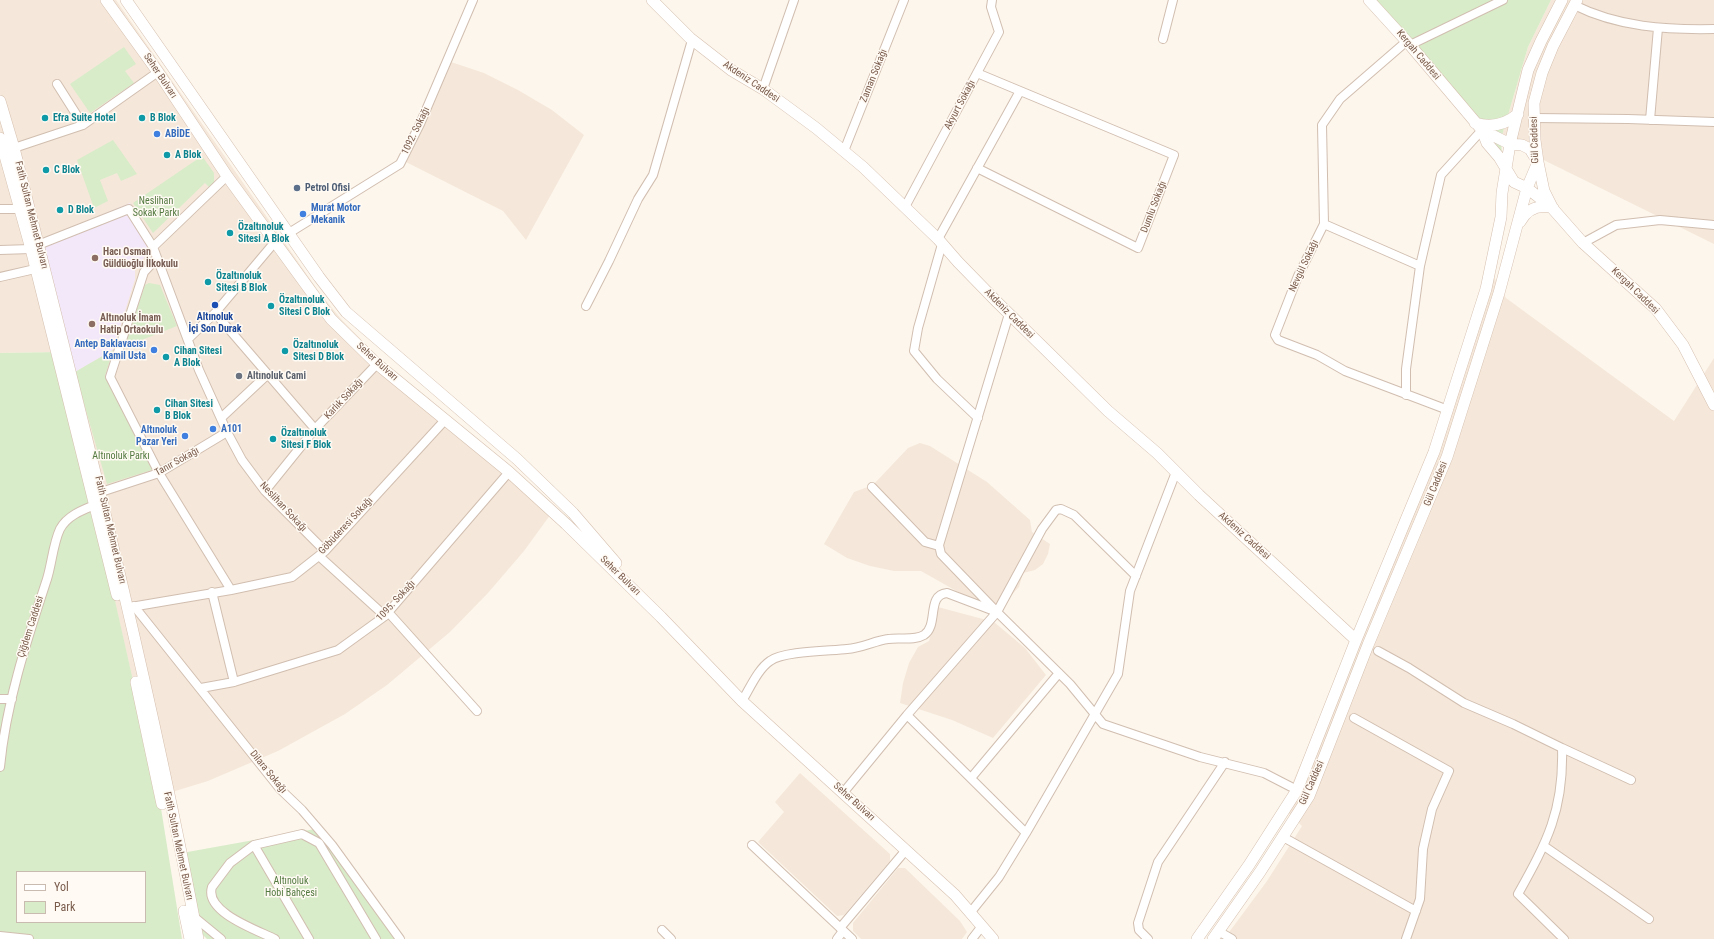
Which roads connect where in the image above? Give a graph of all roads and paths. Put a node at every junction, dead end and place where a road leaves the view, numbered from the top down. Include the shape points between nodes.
1 (106, 0) edge
2 (126, 0) edge
3 (472, 0) edge
4 (652, 0) edge
5 (794, 0) edge
6 (904, 0) edge
7 (992, 0) edge
8 (1173, 0) edge
9 (1368, 0) edge
10 (1502, 0) edge
11 (1562, 0) edge
12 (1576, 3) edge
13 (1658, 28) junction
14 (1714, 29) edge
15 (1163, 39) dead end
16 (692, 40) junction
17 (1408, 43) junction
18 (158, 72) junction
19 (977, 73) junction
20 (57, 84) dead end
21 (763, 88) junction
22 (1020, 91) junction
23 (0, 101) edge
24 (1518, 114) junction
25 (1534, 118) junction
26 (1650, 120) junction
27 (1714, 122) edge
28 (83, 125) junction
29 (1478, 127) junction
30 (0, 138) edge
31 (1510, 144) junction
32 (844, 151) junction
33 (6, 153) edge
34 (1538, 162) junction
35 (978, 168) junction
36 (1506, 169) junction
37 (227, 176) junction
38 (1527, 188) junction
39 (906, 207) junction
40 (0, 209) edge
41 (20, 209) junction
42 (1553, 209) junction
43 (1324, 224) junction
44 (1519, 225) junction
45 (1714, 225) edge
46 (289, 233) junction
47 (940, 241) junction
48 (274, 243) junction
49 (1583, 243) junction
50 (43, 244) dead end
51 (152, 247) junction
52 (32, 249) junction
53 (0, 250) edge
54 (156, 259) junction
55 (1420, 266) junction
56 (36, 269) junction
57 (0, 277) edge
58 (586, 306) dead end
59 (215, 313) junction
60 (1009, 314) junction
61 (188, 339) junction
62 (377, 364) junction
63 (268, 374) junction
64 (1406, 395) junction
65 (1714, 405) edge
66 (1448, 410) junction
67 (221, 418) junction
68 (978, 418) junction
69 (445, 420) junction
70 (316, 429) junction
71 (227, 432) junction
72 (509, 472) junction
73 (1176, 472) junction
74 (159, 473) junction
75 (872, 487) dead end
76 (265, 491) junction
77 (101, 492) junction
78 (95, 505) junction
79 (939, 546) junction
80 (322, 553) junction
81 (1136, 576) junction
82 (231, 590) junction
83 (212, 592) junction
84 (131, 607) junction
85 (997, 612) junction
86 (386, 614) junction
87 (661, 617) junction
88 (1356, 640) junction
89 (1378, 651) dead end
90 (1059, 673) junction
91 (234, 682) junction
92 (201, 688) junction
93 (12, 699) junction
94 (0, 700) edge
95 (742, 701) junction
96 (477, 711) dead end
97 (1095, 713) junction
98 (907, 715) junction
99 (1354, 718) dead end
100 (1562, 748) junction
101 (1225, 762) junction
102 (0, 767) edge
103 (971, 778) junction
104 (1631, 780) dead end
105 (1297, 790) junction
106 (843, 793) junction
107 (1026, 833) junction
108 (1283, 837) junction
109 (254, 845) junction
110 (752, 845) dead end
111 (1544, 846) junction
112 (906, 850) junction
113 (1416, 911) junction
114 (970, 913) junction
115 (193, 916) junction
116 (1649, 919) dead end
117 (982, 926) junction
118 (662, 930) dead end
119 (842, 930) junction
120 (1216, 935) edge
121 (0, 936) edge
122 (29, 939) edge
123 (190, 939) edge
124 (198, 939) edge
125 (221, 939) edge
126 (275, 939) edge
127 (308, 939) edge
128 (376, 939) edge
129 (400, 939) edge
130 (671, 939) edge
131 (837, 939) edge
132 (852, 939) edge
133 (972, 939) edge
134 (993, 939) edge
135 (1148, 939) edge
136 (1197, 939) edge
137 (1232, 939) edge
138 (1406, 939) edge
139 (1564, 939) edge

1 - 18 street, Seher Bulvarı
2 - 46 street, Seher Bulvarı
3 - 46 street, 1092. Sokağı via 420,124 400,164
4 - 16 street, Akdeniz Caddesi
5 - 21 street
6 - 32 street, Zaman Sokağı
7 - 19 street, Akyurt Sokağı via 991,7 999,32
8 - 15 street
9 - 17 street, Kergah Caddesi
10 - 17 street, Nevgül Sokağı
11 - 24 street, Gül Caddesi via 1528,70
12 - 13 street via 1591,14
12 - 25 street, Gül Caddesi via 1542,73 1534,103
13 - 14 street
13 - 26 street
16 - 21 street, Akdeniz Caddesi via 731,70
16 - 58 street via 653,175 638,199
17 - 29 street, Kergah Caddesi
17 - 43 street, Nevgül Sokağı via 1340,99 1322,125
18 - 28 street
18 - 37 street, Seher Bulvarı
19 - 22 street, Dumlu Sokağı
19 - 39 street, Akyurt Sokağı
20 - 28 street
21 - 32 street, Akdeniz Caddesi
22 - 35 street
22 - 35 street, Dumlu Sokağı via 1174,155 1138,248
23 - 33 street, Fatih Sultan Mehmet Bulvarı
24 - 29 street via 1497,125
24 - 31 street, Gül Caddesi
25 - 26 street
25 - 34 street, Gül Caddesi
26 - 27 street
28 - 33 street
29 - 31 street, Kergah Caddesi
29 - 36 street, Kergah Caddesi
29 - 55 street via 1441,175
30 - 33 street, Fatih Sultan Mehmet Bulvarı
31 - 34 street, Kergah Caddesi via 1530,149
31 - 36 street, Gül Caddesi
32 - 39 street, Akdeniz Caddesi
33 - 41 street, Fatih Sultan Mehmet Bulvarı
33 - 77 street, Fatih Sultan Mehmet Bulvarı
34 - 38 street, Gül Caddesi
34 - 42 street, Kergah Caddesi via 1544,191
35 - 47 street
36 - 38 street, Kergah Caddesi via 1514,182
36 - 66 street, Gül Caddesi via 1501,217 1486,289
37 - 48 street, Seher Bulvarı
37 - 51 street
38 - 42 street, Kergah Caddesi
38 - 44 street, Gül Caddesi
39 - 47 street, Akdeniz Caddesi
40 - 41 street
41 - 52 street, Fatih Sultan Mehmet Bulvarı
42 - 44 street via 1534,208 1526,213
42 - 49 street, Kergah Caddesi
43 - 55 street
43 - 64 street, Nevgül Sokağı via 1298,276 1275,337 1287,345 1317,355 1345,371
44 - 108 street, Gül Caddesi via 1447,457 1368,645 1309,796
45 - 49 street via 1660,220 1616,225
46 - 87 street, Seher Bulvarı via 319,278 346,312 517,459 573,513
47 - 60 street, Akdeniz Caddesi
47 - 68 street via 914,351 937,379
48 - 59 street
48 - 62 street, Seher Bulvarı via 331,318
49 - 65 street, Kergah Caddesi via 1656,309 1683,345
50 - 51 street, Neslihan Sokağı via 129,209
51 - 54 street, Neslihan Sokağı
52 - 53 street
52 - 56 street, Fatih Sultan Mehmet Bulvarı
54 - 61 street, Neslihan Sokağı
54 - 74 street via 144,272 110,377
55 - 64 street via 1406,369
56 - 57 street
56 - 78 street, Fatih Sultan Mehmet Bulvarı
59 - 61 street
59 - 63 street
60 - 68 street
60 - 73 street, Akdeniz Caddesi via 1108,411
61 - 67 street, Neslihan Sokağı
62 - 69 street, Seher Bulvarı
62 - 70 street, Karlık Sokağı
63 - 67 street
63 - 70 street
64 - 66 street, Nevgül Sokağı
66 - 88 street, Gül Caddesi via 1434,452
67 - 71 street, Neslihan Sokağı
68 - 79 street
69 - 72 street, Seher Bulvarı
69 - 80 street, Göbüderesi Sokağı
70 - 76 street, Karlık Sokağı
71 - 74 street, Tanır Sokağı
71 - 76 street, Neslihan Sokağı via 242,460
72 - 86 street, 1095. Sokağı
72 - 87 street, Seher Bulvarı
73 - 81 street
73 - 88 street, Akdeniz Caddesi
74 - 77 street, Tanır Sokağı
74 - 82 street
75 - 79 street via 925,542
76 - 80 street, Neslihan Sokağı
77 - 84 street, Fatih Sultan Mehmet Bulvarı
78 - 93 street, Çiğdem Caddesi via 70,518 61,528 19,664
78 - 123 street, Fatih Sultan Mehmet Bulvarı via 121,611
79 - 85 street via 941,554
80 - 82 street, Göbüderesi Sokağı via 292,577
80 - 86 street, Neslihan Sokağı
81 - 85 street via 1074,515 1061,509 1056,510 1042,529
81 - 97 street via 1130,591 1118,674
82 - 83 street, Göbüderesi Sokağı
83 - 84 street, Göbüderesi Sokağı
83 - 91 street
84 - 92 street, Dilara Sokağı
84 - 115 street, Fatih Sultan Mehmet Bulvarı
85 - 90 street
85 - 95 street via 944,594 935,602 931,626 924,635 918,638 896,637 879,640 848,649 816,650 777,657 765,665
85 - 98 street
86 - 91 street, 1095. Sokağı via 338,650
86 - 96 street, Neslihan Sokağı
87 - 95 street, Seher Bulvarı
88 - 105 street, Gül Caddesi
89 - 100 street via 1464,703
90 - 97 street
90 - 103 street
91 - 92 street, 1095. Sokağı
92 - 129 street, Dilara Sokağı via 280,789 332,845
93 - 94 street
93 - 102 street, Çiğdem Caddesi
95 - 106 street, Seher Bulvarı
97 - 101 street via 1103,724 1200,757
97 - 107 street
98 - 103 street
98 - 106 street
99 - 113 street via 1449,771 1432,809 1423,849 1420,899
100 - 104 street
100 - 111 street via 1560,799
101 - 105 street via 1264,773
101 - 135 street via 1158,862 1138,923 1140,930
103 - 107 street
105 - 136 street, Gül Caddesi
106 - 112 street, Seher Bulvarı
107 - 114 street via 999,877
108 - 113 street
108 - 120 street, Gül Caddesi
109 - 126 street via 230,863 212,887 211,896 215,905 226,915
109 - 127 street
109 - 128 street via 302,834 319,843
110 - 119 street
111 - 116 street
111 - 139 street via 1518,894
112 - 114 street, Seher Bulvarı via 955,895
112 - 119 street
113 - 138 street
114 - 117 street, Seher Bulvarı
115 - 124 street, Fatih Sultan Mehmet Bulvarı
115 - 125 street
117 - 133 street
117 - 134 street, Seher Bulvarı
118 - 130 street
119 - 131 street
119 - 132 street
120 - 137 street
121 - 122 street

